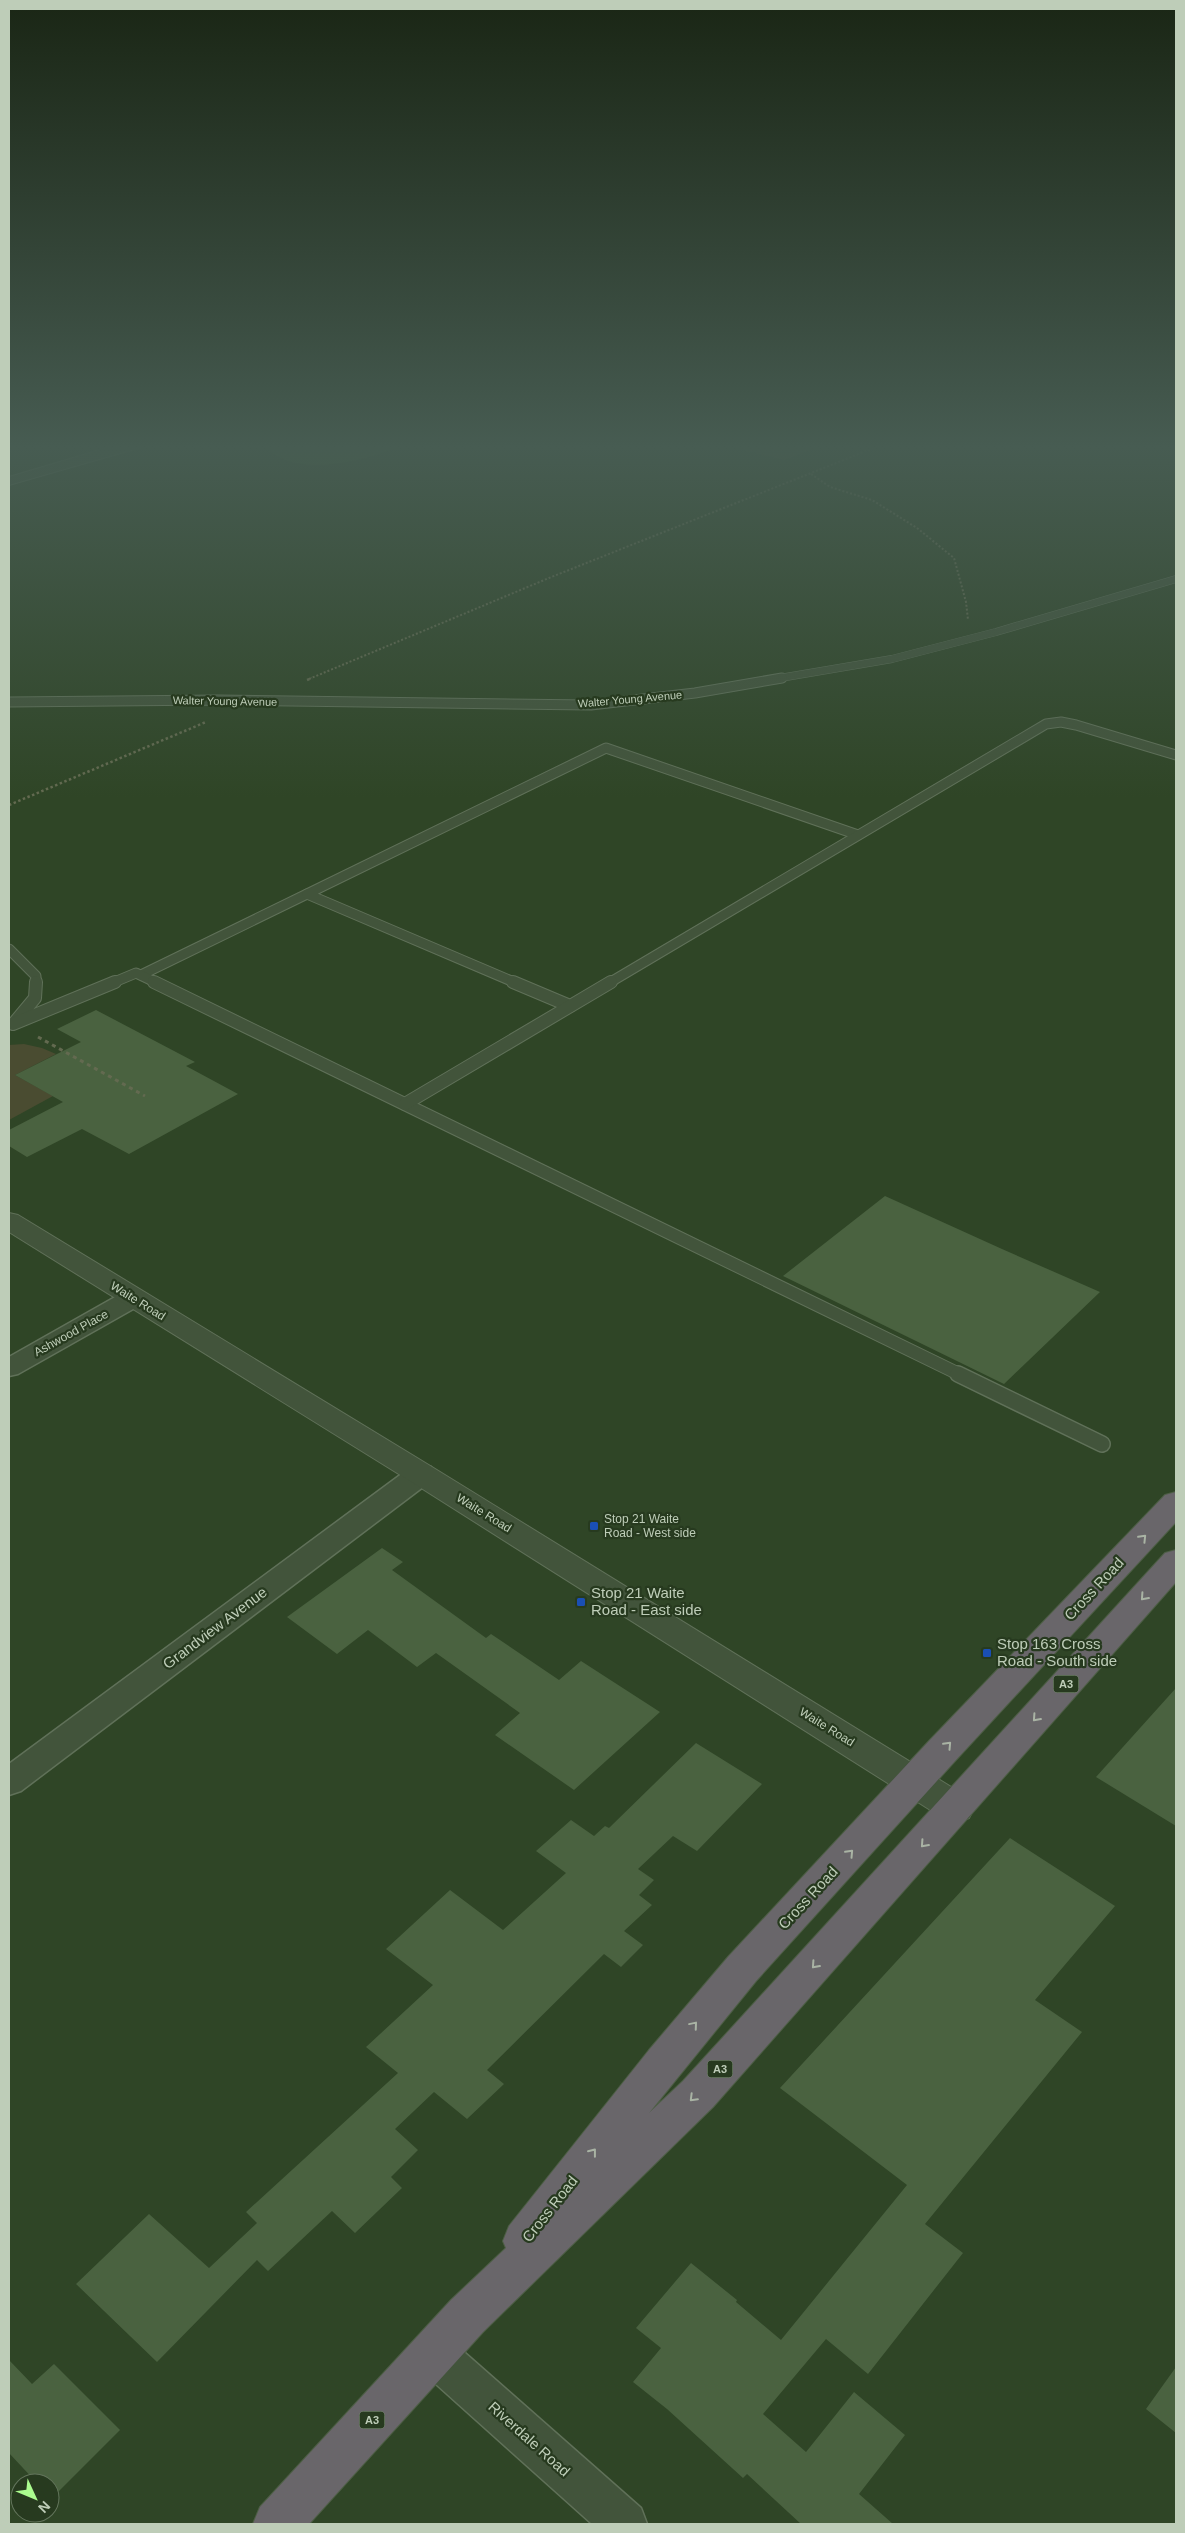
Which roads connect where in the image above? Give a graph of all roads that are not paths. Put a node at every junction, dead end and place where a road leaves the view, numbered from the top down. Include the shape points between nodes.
1 (1176, 579) edge
2 (9, 702) edge
3 (1176, 755) edge
4 (858, 835) junction
5 (307, 894) junction
6 (9, 949) edge
7 (141, 976) junction
8 (570, 1006) junction
9 (11, 1025) edge
10 (405, 1104) junction
11 (9, 1222) edge
12 (133, 1298) junction
13 (9, 1368) edge
14 (1102, 1444) dead end
15 (421, 1474) junction
16 (1176, 1502) edge
17 (1176, 1561) edge
18 (914, 1781) junction
19 (9, 1782) edge
20 (956, 1808) junction
21 (467, 2316) junction
22 (433, 2353) junction
23 (277, 2524) edge
24 (625, 2524) edge

1 - 2 lane, Walter Young Avenue via 892,659 695,693 591,705
3 - 4 lane via 1076,725 1046,724
4 - 5 lane via 606,748
4 - 8 lane
5 - 7 lane
5 - 8 lane
6 - 9 lane via 36,976 36,998
7 - 9 lane via 136,973
7 - 10 lane
8 - 10 lane
10 - 14 lane
11 - 12 street, Waite Road
12 - 13 street, Ashwood Place
12 - 15 street, Waite Road
15 - 18 street, Waite Road
15 - 19 street, Grandview Avenue
18 -> 16 highway, Cross Road / A3
17 -> 20 highway, Cross Road / A3
18 - 20 street, Waite Road
21 -> 18 highway, Cross Road / A3 via 663,2062 742,1969
20 -> 21 highway, Cross Road / A3 via 698,2094
21 - 22 highway, Cross Road / A3
22 - 23 highway, Cross Road / A3
22 - 24 street, Riverdale Road

